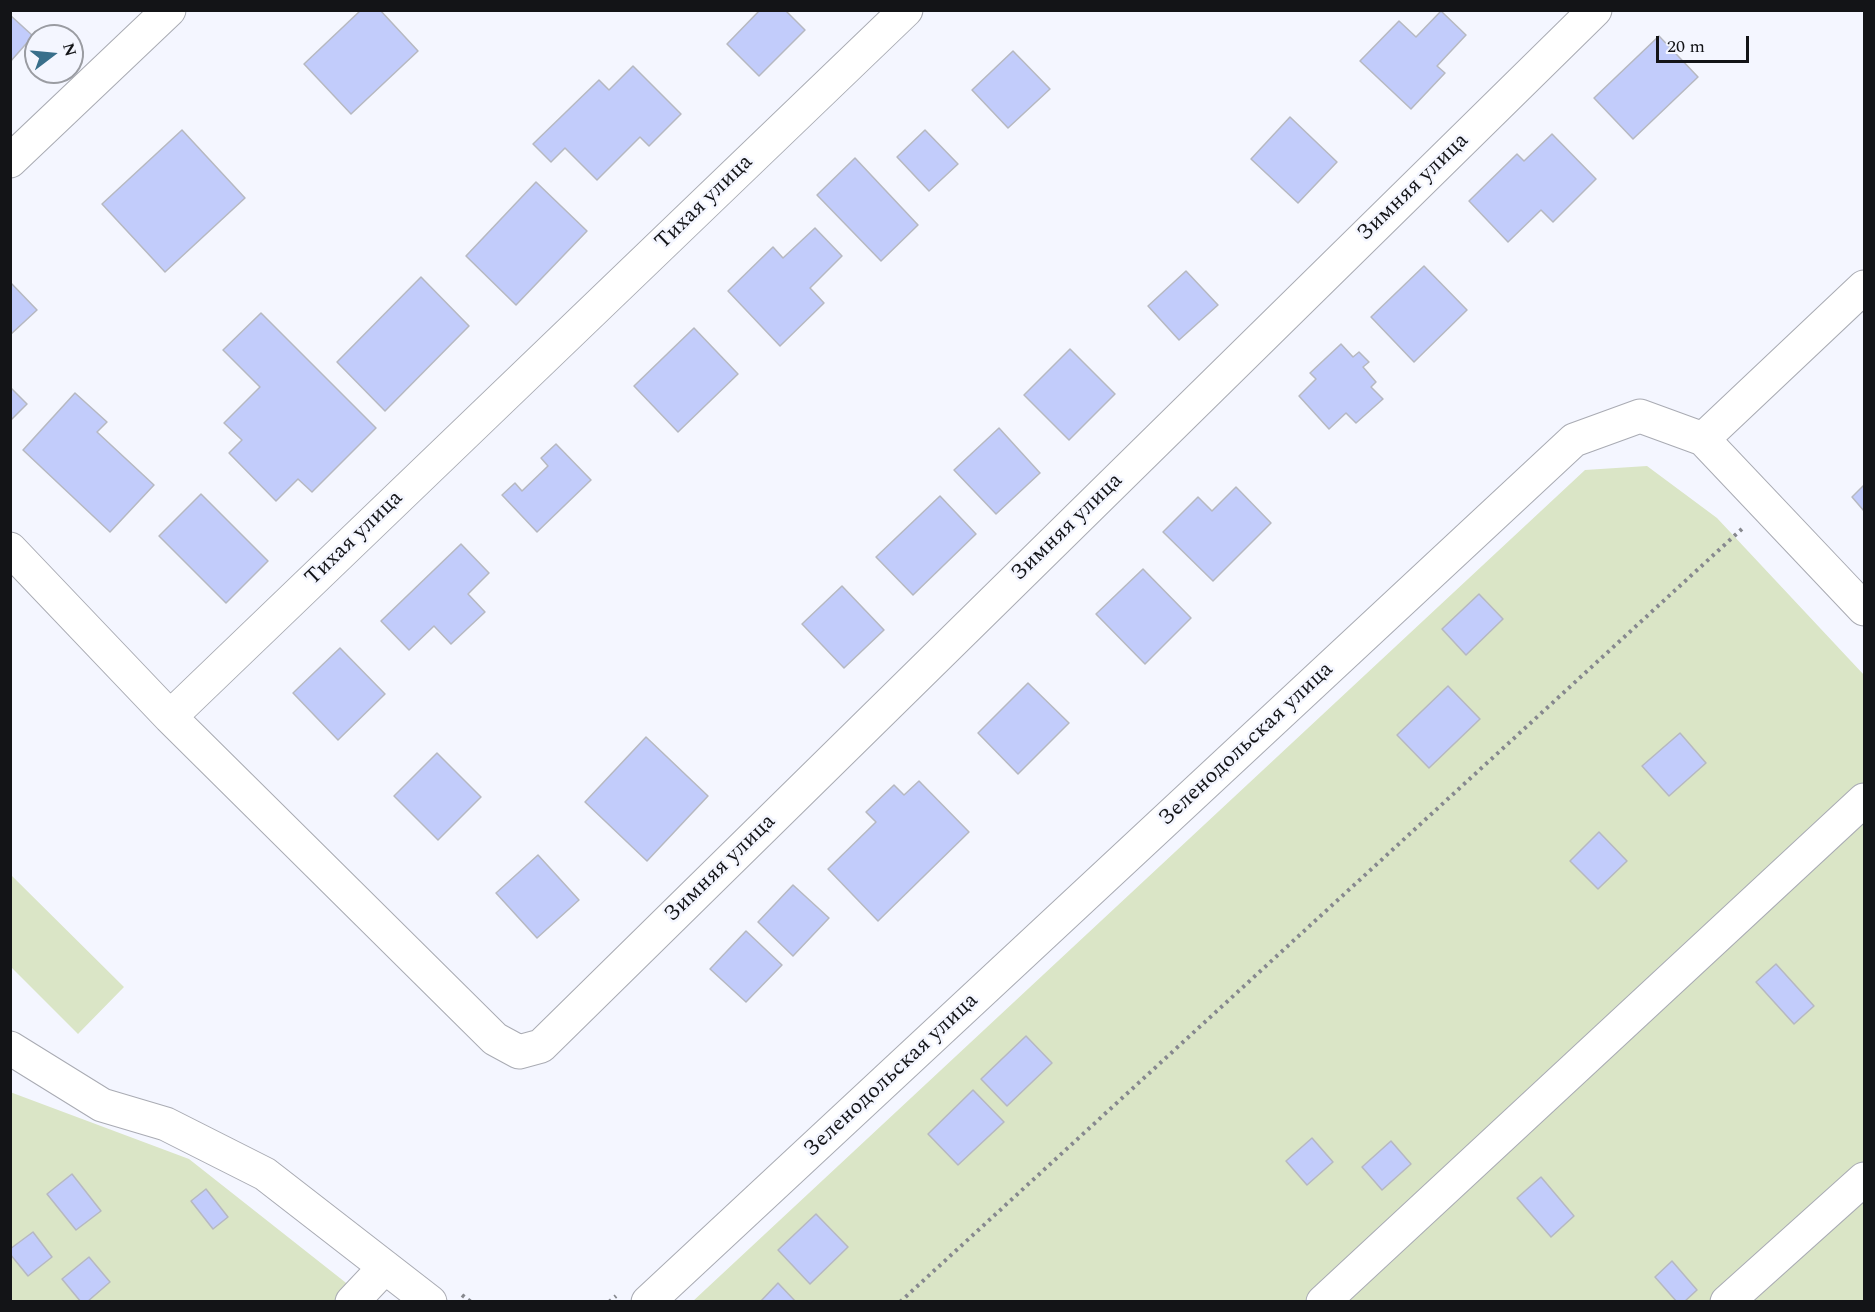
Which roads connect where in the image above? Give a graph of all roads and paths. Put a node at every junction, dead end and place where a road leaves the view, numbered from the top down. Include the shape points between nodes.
1 (170, 10) edge
2 (906, 10) edge
3 (1595, 10) edge
4 (10, 161) edge
5 (1864, 287) edge
6 (1703, 439) junction
7 (1767, 506) junction
8 (10, 549) edge
9 (1864, 609) edge
10 (170, 717) junction
11 (1864, 800) edge
12 (10, 1048) edge
13 (1864, 1179) edge
14 (385, 1267) junction
15 (352, 1302) edge
16 (430, 1302) edge
17 (648, 1302) edge
18 (900, 1302) edge
19 (1323, 1302) edge
20 (1727, 1302) edge

1 - 4 street
2 - 10 street, Тихая улица
3 - 10 street, Зимняя улица via 541,1046 519,1052 495,1039
5 - 6 street
6 - 7 street, Зеленодольская улица
6 - 17 street, Зеленодольская улица via 1640,416 1574,440
7 - 9 street, Зеленодольская улица
7 - 18 path
8 - 10 street
11 - 19 street
12 - 14 street via 102,1105 166,1124 265,1174
13 - 20 street
14 - 15 street
14 - 16 street

